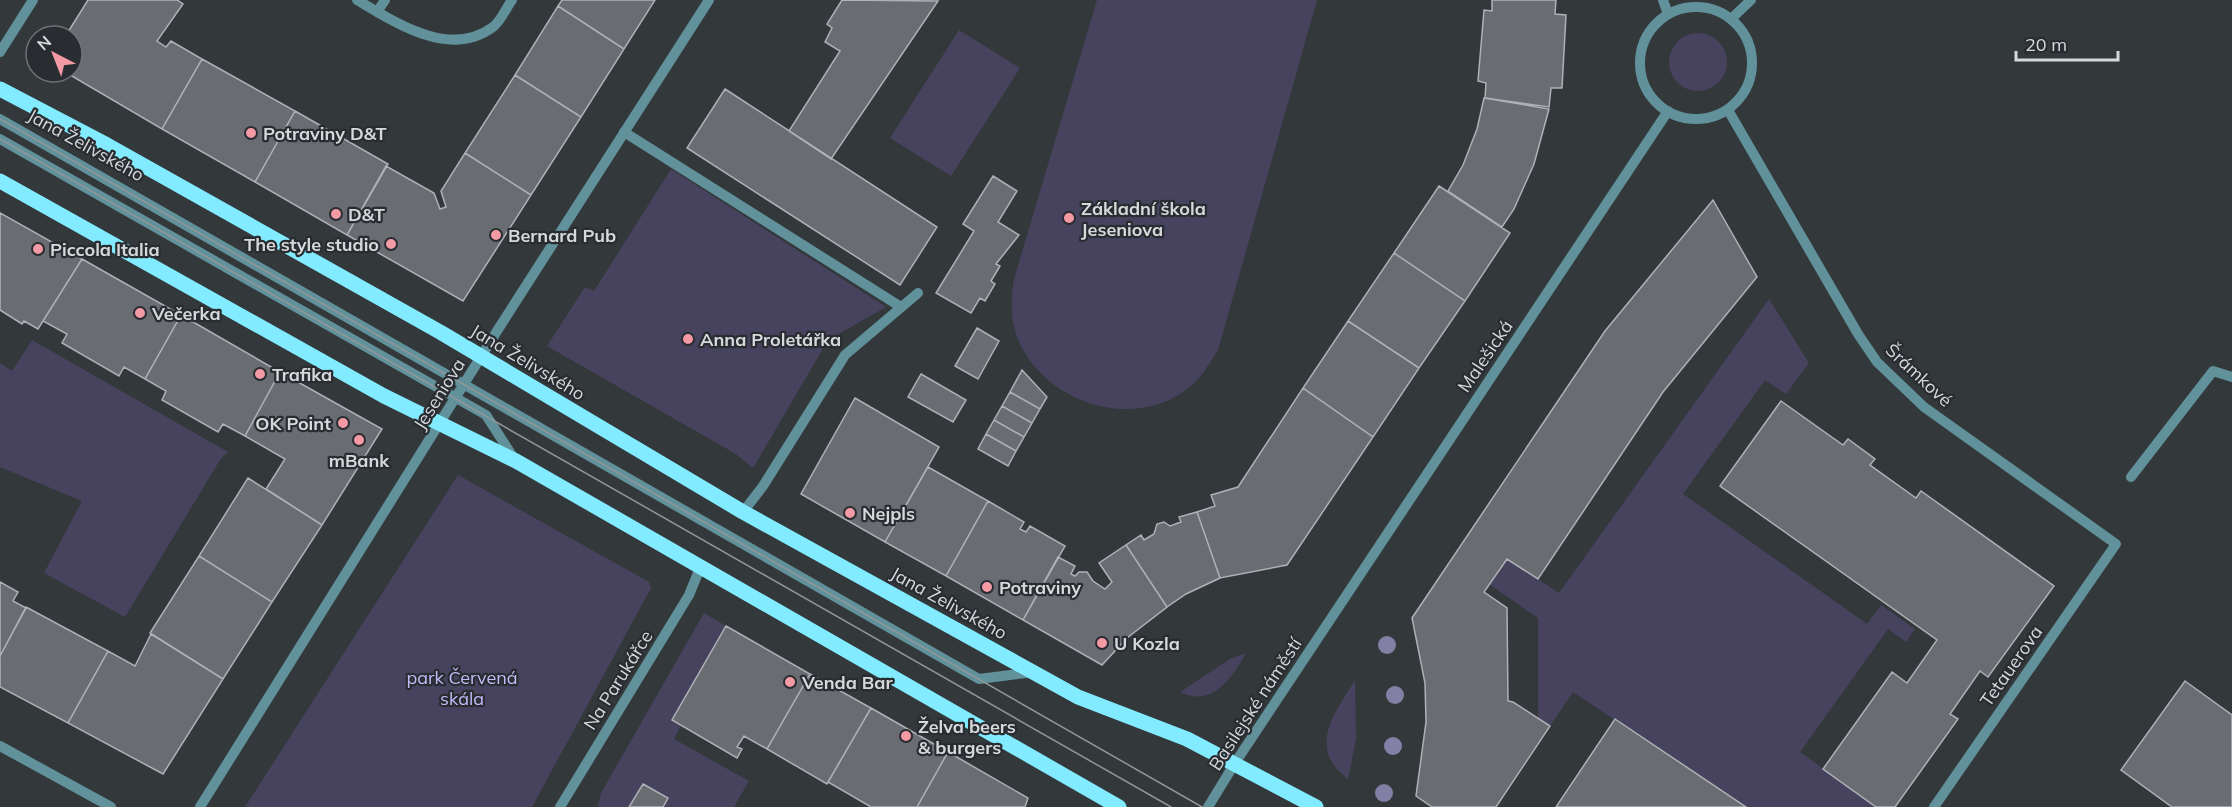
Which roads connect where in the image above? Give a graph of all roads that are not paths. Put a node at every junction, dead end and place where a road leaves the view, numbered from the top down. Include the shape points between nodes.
1 (33, 0) edge
2 (357, 0) edge
3 (385, 0) edge
4 (512, 0) edge
5 (709, 0) edge
6 (1663, 0) edge
7 (1751, 0) edge
8 (378, 12) junction
9 (1668, 14) junction
10 (1731, 19) junction
11 (0, 52) edge
12 (0, 89) edge
13 (1728, 110) junction
14 (1668, 111) junction
15 (0, 119) edge
16 (624, 132) junction
17 (0, 139) edge
18 (0, 181) edge
19 (918, 293) dead end
20 (900, 307) junction
21 (481, 358) junction
22 (2232, 377) edge
23 (465, 384) junction
24 (456, 398) junction
25 (441, 425) junction
26 (516, 461) junction
27 (2131, 477) dead end
28 (743, 512) junction
29 (2116, 544) joint
30 (700, 568) junction
31 (1329, 620) joint
32 (1034, 672) junction
33 (0, 746) edge
34 (1235, 763) junction
35 (111, 807) edge
36 (200, 807) edge
37 (560, 807) edge
38 (1119, 807) edge
39 (1208, 807) edge
40 (1316, 807) edge
41 (1934, 807) edge

1 - 11 street
2 - 8 street
3 - 8 street
4 - 8 street via 495,26 470,39 427,35
5 - 16 street, Jeseniova
6 - 9 street
7 - 10 street
9 - 10 street via 1702,7
9 - 14 street via 1653,26 1643,43 1639,62 1652,99
10 - 13 street via 1744,35 1751,53 1750,74 1743,92
12 - 21 main road, Jana Želivského via 107,145
13 - 14 street via 1699,119
13 - 29 street, Šrámkové via 1877,362 1924,407
14 - 31 street, Malešická
15 - 23 street, Jana Želivského
16 - 20 street
16 - 21 street, Jeseniova
17 - 24 street, Jana Želivského
18 - 25 main road, Jana Želivského
19 - 20 street
20 - 28 street via 845,355
21 - 23 street, Jeseniova
21 - 28 main road, Jana Želivského
22 - 27 street via 2213,371
23 - 24 street, Jeseniova
23 - 32 street, Jana Želivského via 979,679
24 - 25 street, Jeseniova
24 - 26 street, Jana Želivského via 486,415
25 - 26 main road, Jana Želivského
25 - 36 street, Jeseniova
26 - 30 main road, Jana Želivského
28 - 32 main road, Jana Želivského
29 - 41 street, Tetauerova
30 - 37 street, Na Parukářce via 689,595
30 - 38 main road, Jana Želivského
31 - 34 street, Basilejské náměstí
32 - 34 main road, Jana Želivského via 1078,697 1187,739
33 - 35 street
34 - 39 street, Basilejské náměstí
34 - 40 main road, Jana Želivského

